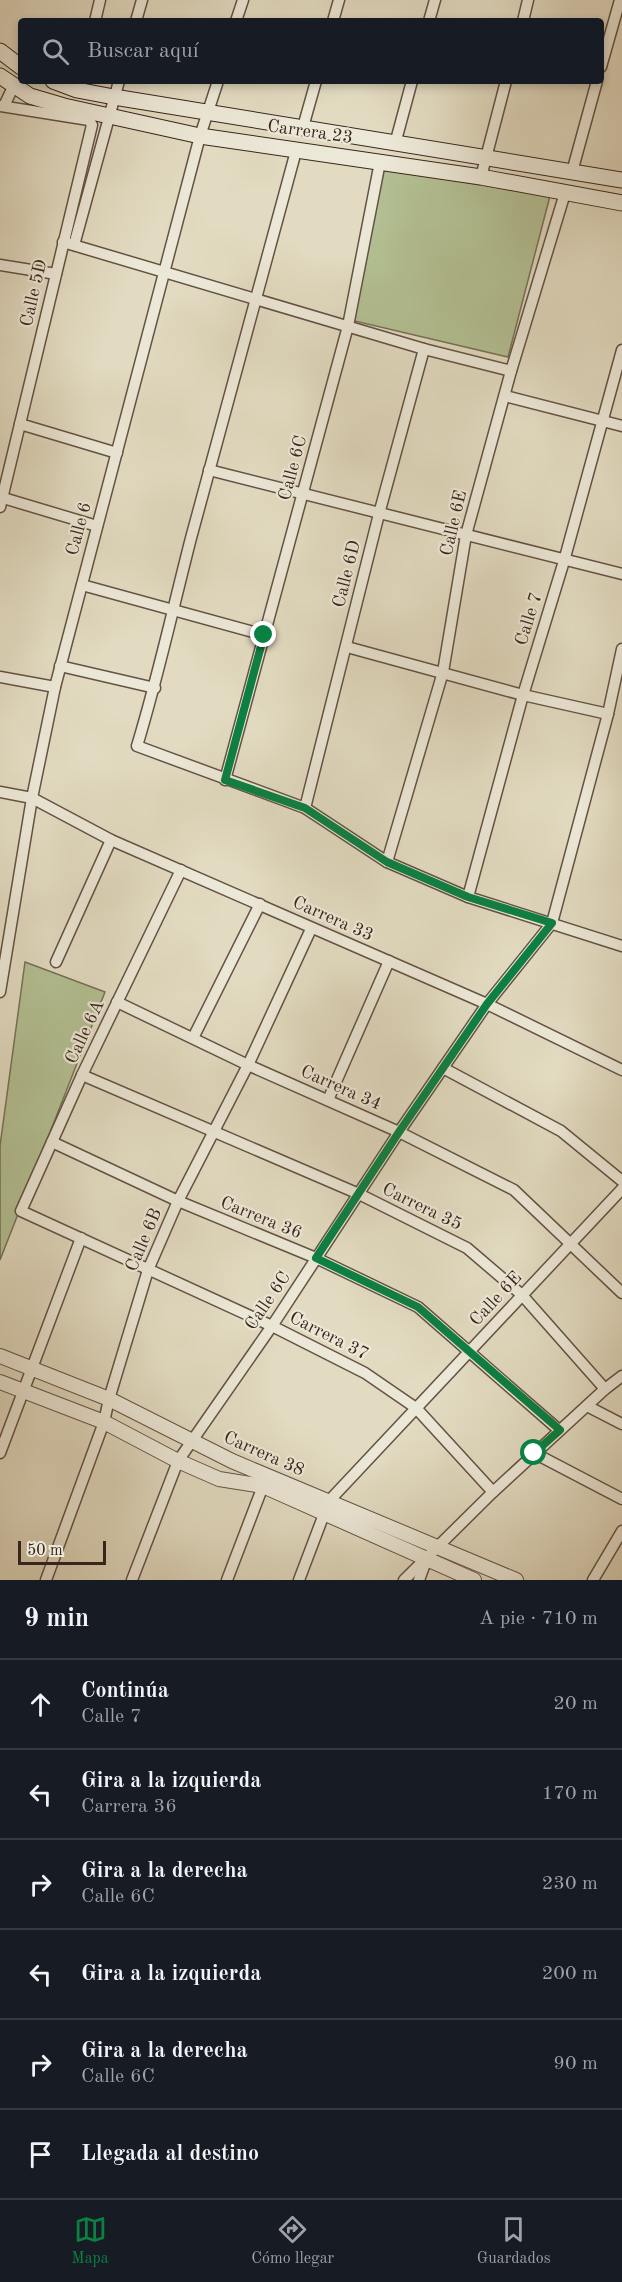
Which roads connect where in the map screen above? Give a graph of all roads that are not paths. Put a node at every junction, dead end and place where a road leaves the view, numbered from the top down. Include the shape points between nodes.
1 (100, 0) edge
2 (142, 0) edge
3 (243, 0) edge
4 (339, 0) edge
5 (435, 0) edge
6 (528, 0) edge
7 (620, 0) edge
8 (96, 18) edge
9 (137, 18) edge
10 (237, 18) edge
11 (334, 18) edge
12 (430, 18) edge
13 (524, 18) edge
14 (0, 51) edge
15 (604, 56) edge
16 (18, 65) edge
17 (0, 76) edge
18 (117, 84) edge
19 (217, 84) edge
20 (315, 84) edge
21 (411, 84) edge
22 (505, 84) edge
23 (596, 84) edge
24 (14, 85) junction
25 (79, 86) edge
26 (114, 97) junction
27 (2, 106) edge
28 (208, 112) junction
29 (109, 115) junction
30 (303, 127) junction
31 (200, 136) junction
32 (395, 144) junction
33 (296, 151) junction
34 (485, 158) junction
35 (380, 162) junction
36 (572, 171) junction
37 (481, 177) junction
38 (622, 180) edge
39 (565, 193) junction
40 (622, 203) edge
41 (68, 244) junction
42 (0, 265) edge
43 (164, 273) junction
44 (56, 274) junction
45 (255, 298) junction
46 (348, 326) junction
47 (424, 349) junction
48 (622, 350) edge
49 (511, 371) junction
50 (505, 396) junction
51 (604, 421) junction
52 (20, 424) junction
53 (622, 426) edge
54 (117, 453) junction
55 (209, 470) junction
56 (304, 492) junction
57 (1, 500) edge
58 (379, 514) junction
59 (97, 526) junction
60 (466, 536) junction
61 (564, 561) junction
62 (622, 574) edge
63 (82, 585) junction
64 (172, 610) junction
65 (264, 635) junction
66 (346, 647) junction
67 (622, 649) edge
68 (60, 666) junction
69 (443, 672) junction
70 (0, 677) edge
71 (55, 687) junction
72 (155, 688) junction
73 (523, 695) junction
74 (608, 714) junction
75 (225, 780) junction
76 (0, 792) edge
77 (32, 798) junction
78 (305, 808) junction
79 (111, 840) junction
80 (387, 862) junction
81 (181, 870) junction
82 (468, 897) junction
83 (260, 904) junction
84 (552, 923) junction
85 (311, 929) junction
86 (622, 946) edge
87 (389, 961) junction
88 (56, 962) dead end
89 (0, 992) edge
90 (117, 1002) junction
91 (487, 1004) junction
92 (193, 1038) junction
93 (248, 1065) junction
94 (444, 1068) junction
95 (622, 1070) edge
96 (82, 1076) junction
97 (328, 1100) junction
98 (213, 1132) junction
99 (399, 1132) junction
100 (52, 1142) junction
101 (622, 1182) edge
102 (622, 1189) edge
103 (359, 1194) junction
104 (178, 1202) junction
105 (21, 1211) joint
106 (81, 1238) junction
107 (572, 1243) junction
108 (316, 1258) junction
109 (148, 1270) junction
110 (622, 1293) edge
111 (522, 1295) junction
112 (272, 1326) junction
113 (469, 1352) junction
114 (0, 1356) edge
115 (31, 1370) junction
116 (622, 1376) edge
117 (0, 1382) edge
118 (605, 1389) junction
119 (23, 1390) junction
120 (109, 1399) junction
121 (586, 1406) junction
122 (416, 1408) junction
123 (104, 1422) junction
124 (622, 1425) edge
125 (560, 1430) junction
126 (192, 1440) junction
127 (0, 1453) edge
128 (534, 1453) junction
129 (178, 1461) junction
130 (263, 1486) junction
131 (493, 1491) junction
132 (622, 1499) edge
133 (327, 1507) junction
134 (622, 1531) edge
135 (438, 1547) junction
136 (427, 1558) junction
137 (46, 1580) edge
138 (132, 1580) edge
139 (227, 1580) edge
140 (299, 1580) edge
141 (404, 1580) edge
142 (419, 1580) edge
143 (474, 1580) edge
144 (516, 1580) edge
145 (593, 1580) edge

1 - 8 street
2 - 9 street
3 - 10 street
4 - 11 street
5 - 12 street
6 - 13 street
7 - 15 street
14 - 16 main road
17 - 24 main road, Carrera 23
18 - 26 street
19 - 28 street, Calle 6
20 - 30 street
21 - 32 street
22 - 34 street
23 - 36 street
24 - 27 street
24 - 29 main road, Carrera 23 via 30,96
25 - 26 main road, Carrera 23
26 - 28 main road, Carrera 23
26 - 29 street
27 - 41 street, Calle 5D via 91,122
28 - 30 main road, Carrera 23
28 - 31 street, Calle 6
29 - 31 main road, Carrera 23
29 - 41 street
30 - 32 main road, Carrera 23
31 - 33 main road, Carrera 23
31 - 43 street, Calle 6
32 - 34 main road, Carrera 23
33 - 35 main road, Carrera 23
33 - 45 street
34 - 36 main road, Carrera 23
34 - 37 street
35 - 37 main road, Carrera 23
35 - 46 street, Calle 6C
36 - 38 main road, Carrera 23
37 - 39 main road, Carrera 23
39 - 40 main road, Carrera 23
39 - 49 street, Calle 6E
41 - 43 street
41 - 44 street, Calle 5D
42 - 44 street
43 - 45 street
43 - 54 street, Calle 6
44 - 52 street, Calle 5D
45 - 46 street
45 - 55 street
46 - 47 street
46 - 56 street, Calle 6C
47 - 49 street
47 - 58 street, Calle 6D
48 - 51 street, Calle 7
49 - 50 street, Calle 6E
50 - 51 street
50 - 60 street, Calle 6E
51 - 53 street
51 - 61 street, Calle 7
52 - 54 street
52 - 57 street, Calle 5D
54 - 59 street, Calle 6
55 - 56 street
55 - 64 street
56 - 58 street
56 - 65 street, Calle 6C
57 - 59 street
58 - 60 street
58 - 66 street, Calle 6D
59 - 63 street, Calle 6
60 - 61 street
60 - 69 street, Calle 6E
61 - 62 street
61 - 73 street, Calle 7
63 - 64 street
63 - 68 street, Calle 6
64 - 65 street
64 - 72 street
65 - 75 street, Calle 6C
66 - 69 street
66 - 78 street, Calle 6D
67 - 74 street
68 - 71 street, Calle 6
68 - 72 street
69 - 73 street
69 - 80 street, Calle 6E
70 - 71 street
71 - 77 street, Calle 6
72 - 75 street via 137,746
73 - 74 street
73 - 82 street, Calle 7
74 - 84 street
75 - 78 street
76 - 77 street
77 - 79 street, Carrera 33
77 - 89 street, Calle 6
78 - 80 street
79 - 81 street, Carrera 33
79 - 88 street
80 - 82 street
81 - 83 street, Carrera 33
81 - 90 street, Calle 6A
82 - 84 street
83 - 85 street, Carrera 33
83 - 92 street
84 - 86 street
84 - 91 street, Calle 6C
85 - 87 street, Carrera 33
85 - 93 street, Calle 6B
87 - 91 street, Carrera 33
87 - 97 street
90 - 92 street, Carrera 34
90 - 96 street, Calle 6A
91 - 94 street, Calle 6C
91 - 95 street, Carrera 33
92 - 93 street, Carrera 34
93 - 97 street, Carrera 34
93 - 98 street, Calle 6B
94 - 99 street, Calle 6C
94 - 101 street via 561,1131
96 - 98 street, Carrera 35
96 - 100 street, Calle 6A
97 - 99 street, Carrera 34
98 - 103 street, Carrera 35
98 - 104 street, Calle 6B
99 - 103 street, Calle 6C
99 - 107 street, Carrera 34 via 514,1190
100 - 104 street, Carrera 36
100 - 105 street, Calle 6A
102 - 107 street, Calle 6E
103 - 108 street, Calle 6C
103 - 111 street, Carrera 35 via 467,1248
104 - 108 street, Carrera 36
104 - 109 street, Calle 6B
105 - 106 street, Carrera 37
106 - 109 street, Carrera 37
106 - 115 street
107 - 110 street, Carrera 34
107 - 111 street, Calle 6E
108 - 112 street, Calle 6C
108 - 113 street, Carrera 36 via 418,1307
109 - 112 street, Carrera 37
109 - 120 street, Calle 6B
111 - 113 street, Calle 6E
111 - 118 street, Carrera 35
112 - 122 street, Carrera 37 via 365,1372
112 - 126 street, Calle 6C
113 - 122 street, Calle 6E
113 - 125 street, Carrera 36
114 - 115 street, Carrera 38
115 - 119 street
115 - 120 street, Carrera 38
116 - 118 street
117 - 119 street, Carrera 38
118 - 121 street
119 - 123 street, Carrera 38
119 - 127 street
120 - 123 street, Calle 6B
120 - 126 street, Carrera 38
121 - 124 street
121 - 125 street
122 - 131 street, Carrera 37
122 - 133 street, Calle 6E
123 - 129 street, Carrera 38
123 - 137 street, Calle 6B
125 - 128 street
126 - 129 street, Calle 6C
126 - 133 street, Carrera 38
128 - 131 street
128 - 132 street
129 - 130 street, Carrera 38 via 219,1479
129 - 138 street
130 - 133 street, Carrera 38
130 - 139 street
131 - 135 street
133 - 135 street, Carrera 38
133 - 136 street, Carrera 38
133 - 140 street
134 - 145 street
135 - 136 street
135 - 144 street, Carrera 38
136 - 141 street
136 - 142 street
136 - 143 street, Carrera 38

